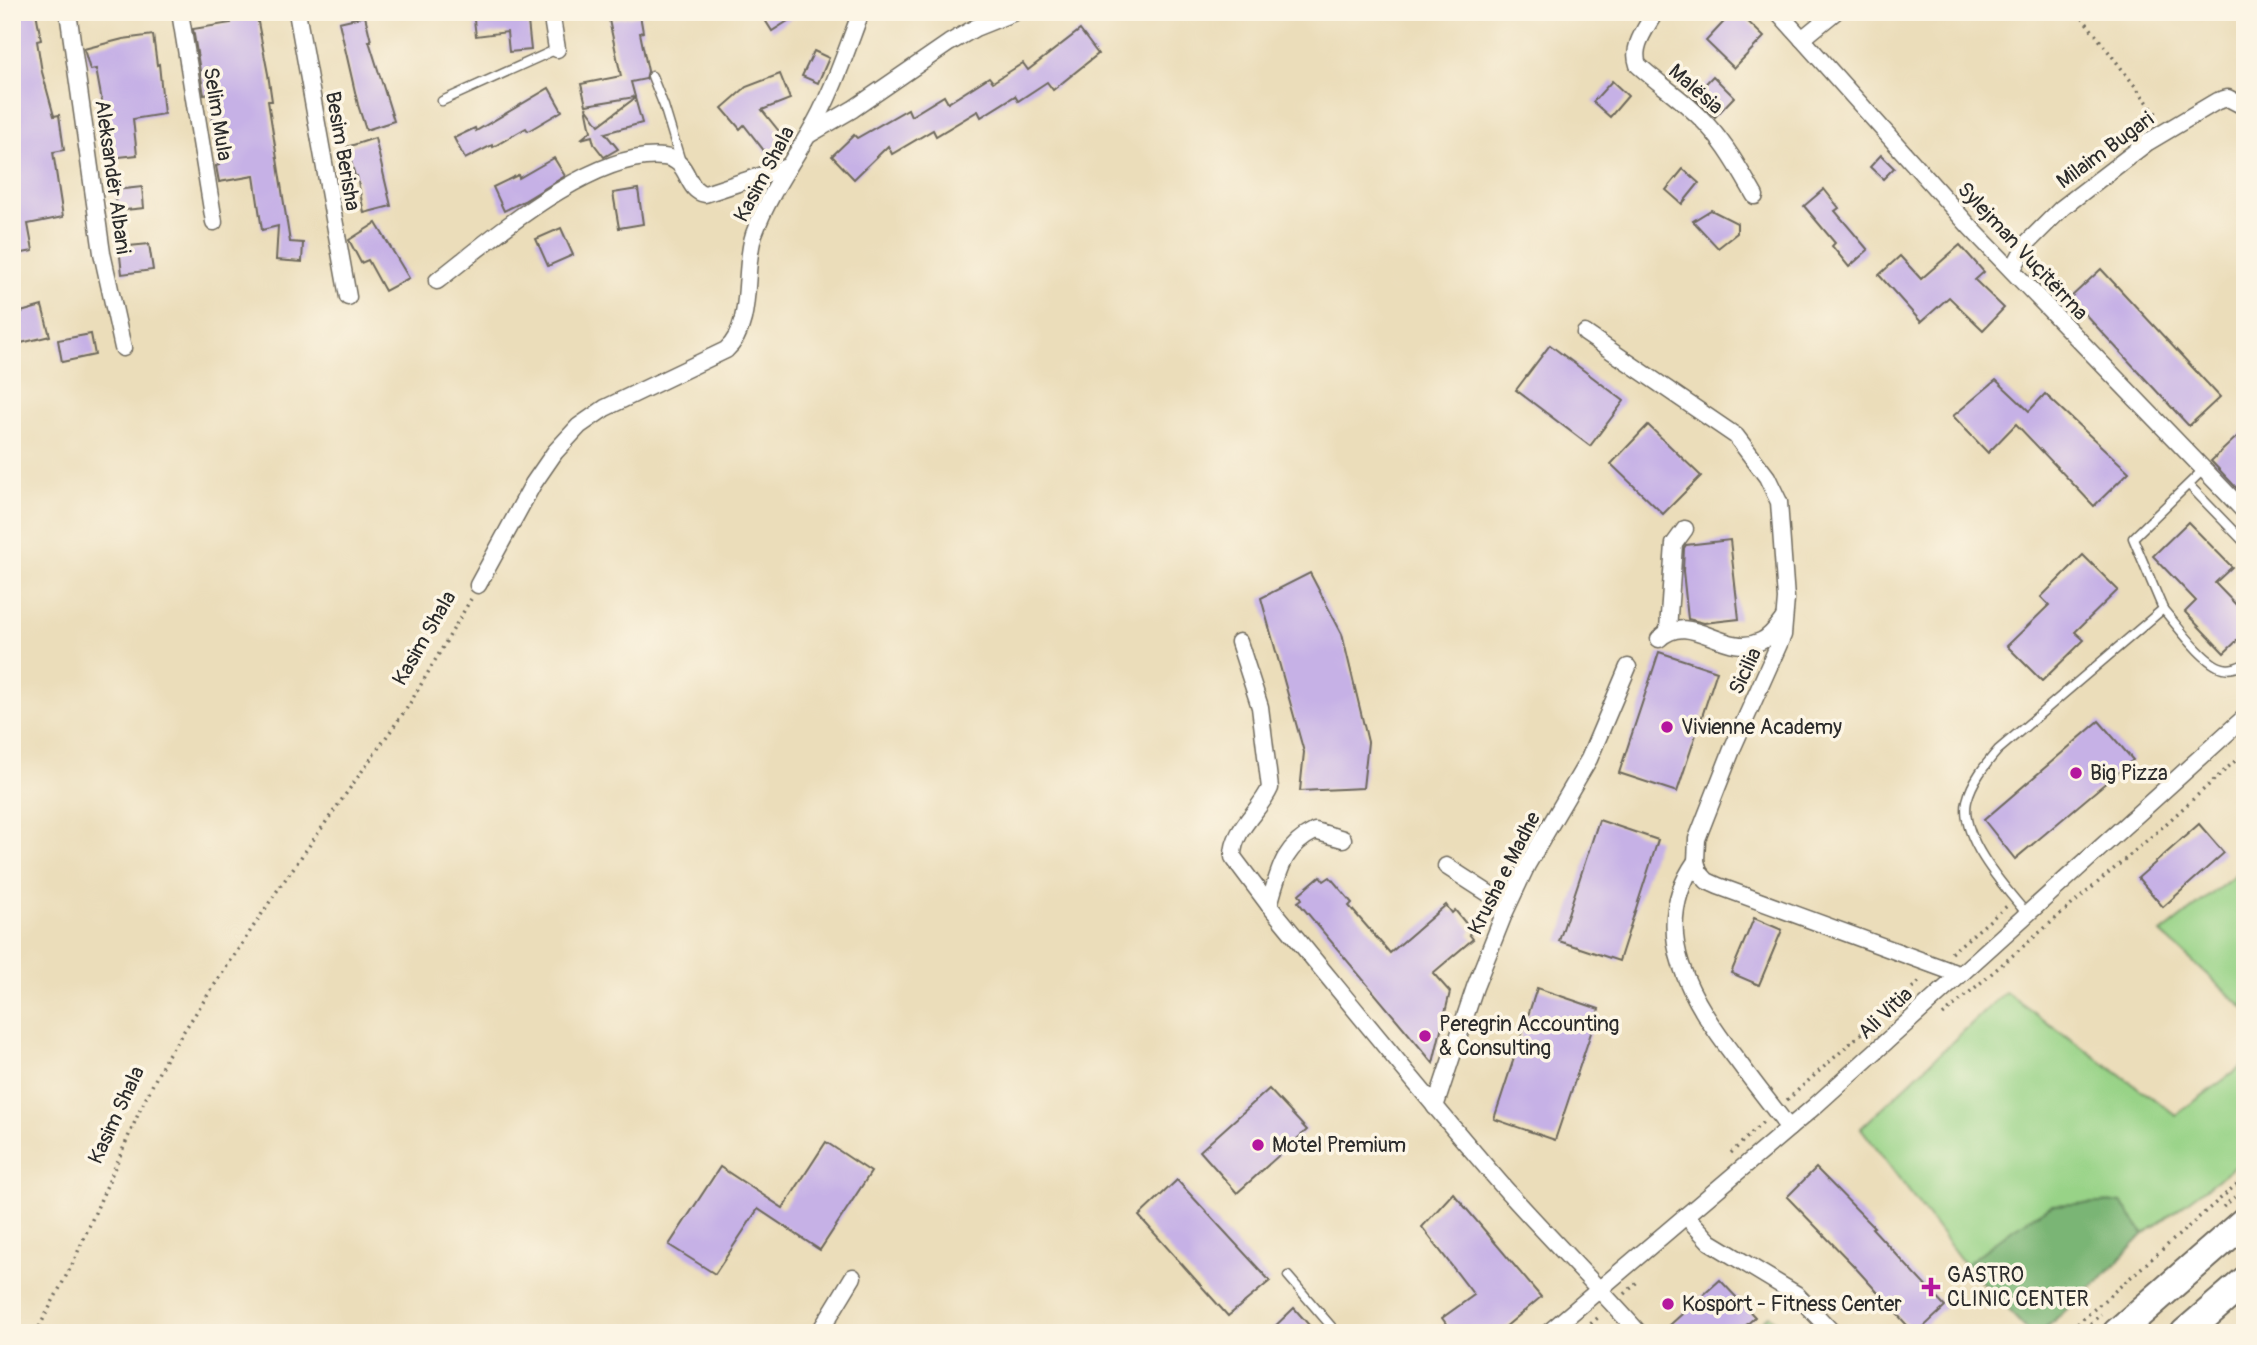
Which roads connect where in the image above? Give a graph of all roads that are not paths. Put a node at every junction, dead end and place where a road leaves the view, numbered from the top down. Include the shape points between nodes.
1 (68, 12) edge
2 (180, 12) edge
3 (297, 12) edge
4 (551, 12) edge
5 (861, 12) edge
6 (1015, 12) edge
7 (1655, 12) edge
8 (1778, 12) edge
9 (1835, 12) edge
10 (1802, 40) junction
11 (557, 49) joint
12 (652, 76) dead end
13 (443, 102) dead end
14 (2245, 107) edge
15 (808, 135) junction
16 (682, 166) junction
17 (787, 167) junction
18 (1755, 196) dead end
19 (215, 222) dead end
20 (2012, 270) junction
21 (437, 281) dead end
22 (348, 297) dead end
23 (1585, 333) dead end
24 (123, 348) dead end
25 (2204, 470) junction
26 (2189, 485) junction
27 (2245, 512) edge
28 (1685, 529) dead end
29 (2245, 543) edge
30 (478, 585) road end
31 (2162, 609) junction
32 (1786, 616) junction
33 (1239, 642) dead end
34 (2245, 664) edge
35 (1628, 667) dead end
36 (2245, 717) edge
37 (1343, 839) dead end
38 (1696, 861) junction
39 (1446, 866) dead end
40 (1269, 905) junction
41 (2027, 914) junction
42 (1504, 915) junction
43 (1958, 974) junction
44 (1435, 1107) junction
45 (1789, 1128) junction
46 (1686, 1216) junction
47 (2245, 1221) edge
48 (1289, 1276) dead end
49 (853, 1277) dead end
50 (2245, 1281) edge
51 (1601, 1289) junction
52 (819, 1333) edge
53 (1336, 1333) edge
54 (1548, 1333) edge
55 (1639, 1333) edge
56 (1833, 1333) edge
57 (2117, 1333) edge
58 (2185, 1333) edge

1 - 24 street, Aleksandër Albani via 103,253
2 - 19 street, Selim Mula
3 - 22 street, Besim Berisha
4 - 11 street
5 - 15 street, Kasim Shala
6 - 15 street via 949,43
7 - 18 street, Malësia via 1636,46 1638,65 1709,126
8 - 10 street, Sylejman Vuçitërrna
9 - 10 street
10 - 20 street, Sylejman Vuçitërrna
11 - 13 lane
12 - 16 lane
14 - 20 street, Milaim Bugari via 2228,99 2217,100 2095,181 2042,226
15 - 17 street, Kasim Shala
16 - 17 street via 696,190 705,194
16 - 21 street via 672,159 653,157 606,168 505,226
17 - 30 street, Kasim Shala via 753,236 744,317 734,343 605,408 579,426 533,484
20 - 25 street, Sylejman Vuçitërrna
23 - 32 street, Sicilia via 1736,436 1767,477 1779,502
25 - 26 lane
25 - 27 street, Sylejman Vuçitërrna
26 - 29 lane
26 - 31 lane via 2133,538
28 - 32 street via 1674,544 1663,634 1681,627 1738,646 1763,641
31 - 34 lane via 2211,662 2222,668
31 - 41 lane via 1998,750 1973,784 1966,803 1972,837
32 - 38 street, Sicilia via 1778,649 1697,839
33 - 40 street via 1260,707 1270,788 1232,847 1233,857
35 - 42 street, Krusha e Madhe via 1590,759
36 - 41 street, Ali Vitia
37 - 40 street via 1315,831 1289,849
38 - 43 street via 1699,872 1718,886
38 - 45 street, Sicilia via 1676,906 1678,952 1686,981 1703,1015
39 - 42 street via 1494,897
40 - 44 street
41 - 43 street, Ali Vitia
42 - 44 street, Krusha e Madhe
43 - 45 street, Ali Vitia
44 - 51 street
45 - 46 street, Ali Vitia
46 - 51 street, Ali Vitia
46 - 56 street via 1710,1242 1796,1294
47 - 57 highway
48 - 53 lane
49 - 52 street
50 - 58 highway
51 - 54 street, Ali Vitia
51 - 55 street

